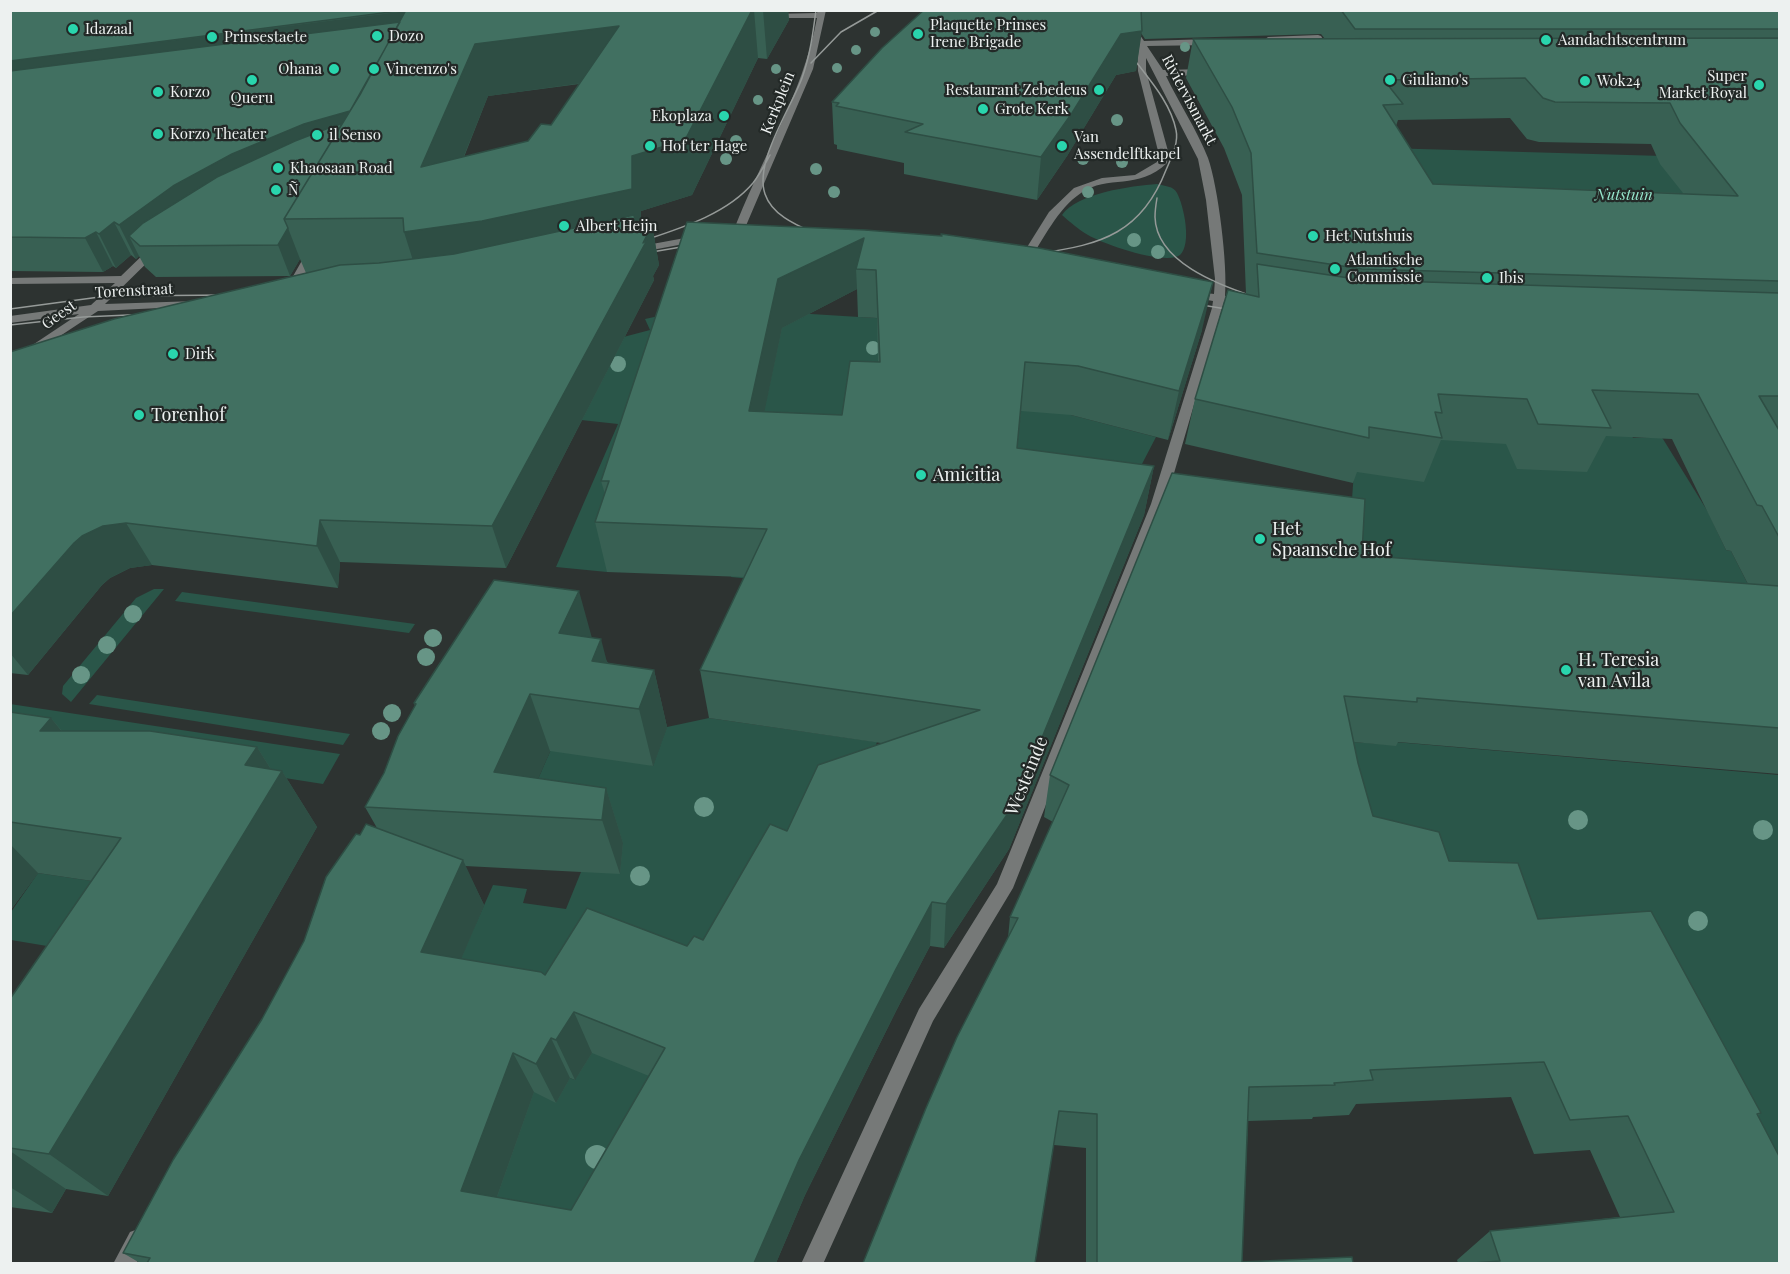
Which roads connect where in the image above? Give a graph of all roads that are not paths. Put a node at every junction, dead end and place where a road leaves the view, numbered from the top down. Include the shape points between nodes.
1 (1119, 10) edge
2 (822, 13) edge
3 (758, 16) dead end
4 (1259, 40) edge
5 (1224, 41) edge
6 (1141, 44) junction
7 (1334, 64) edge
8 (1217, 72) edge
9 (1160, 73) junction
10 (321, 236) edge
11 (712, 236) edge
12 (738, 236) edge
13 (161, 244) edge
14 (623, 253) edge
15 (1024, 260) edge
16 (125, 279) junction
17 (1221, 279) joint
18 (10, 281) edge
19 (1176, 291) edge
20 (1220, 300) junction
21 (205, 304) edge
22 (289, 304) edge
23 (1260, 307) edge
24 (95, 308) junction
25 (10, 320) edge
26 (10, 366) edge
27 (148, 1222) edge
28 (124, 1263) edge
29 (812, 1263) edge

1 - 6 street, Riviervismarkt
2 - 3 street
2 - 12 street, Kerkplein via 812,61 745,211
4 - 7 street via 1318,38
5 - 6 street
6 - 9 street, Riviervismarkt
6 - 15 street via 1142,71 1163,151 1162,163 1137,178 1102,181 1078,190 1053,214
8 - 9 street
9 - 17 street, Riviervismarkt via 1203,159
10 - 22 street
11 - 14 street
13 - 16 street, Geest
16 - 18 street, Torenstraat
16 - 24 street, Geest
17 - 20 street, Westeinde
19 - 20 street
20 - 23 street
20 - 29 street, Westeinde via 1158,504 1004,888 926,1015
21 - 24 street, Torenstraat
24 - 25 street, Torenstraat
24 - 26 street, Geest
27 - 28 street

